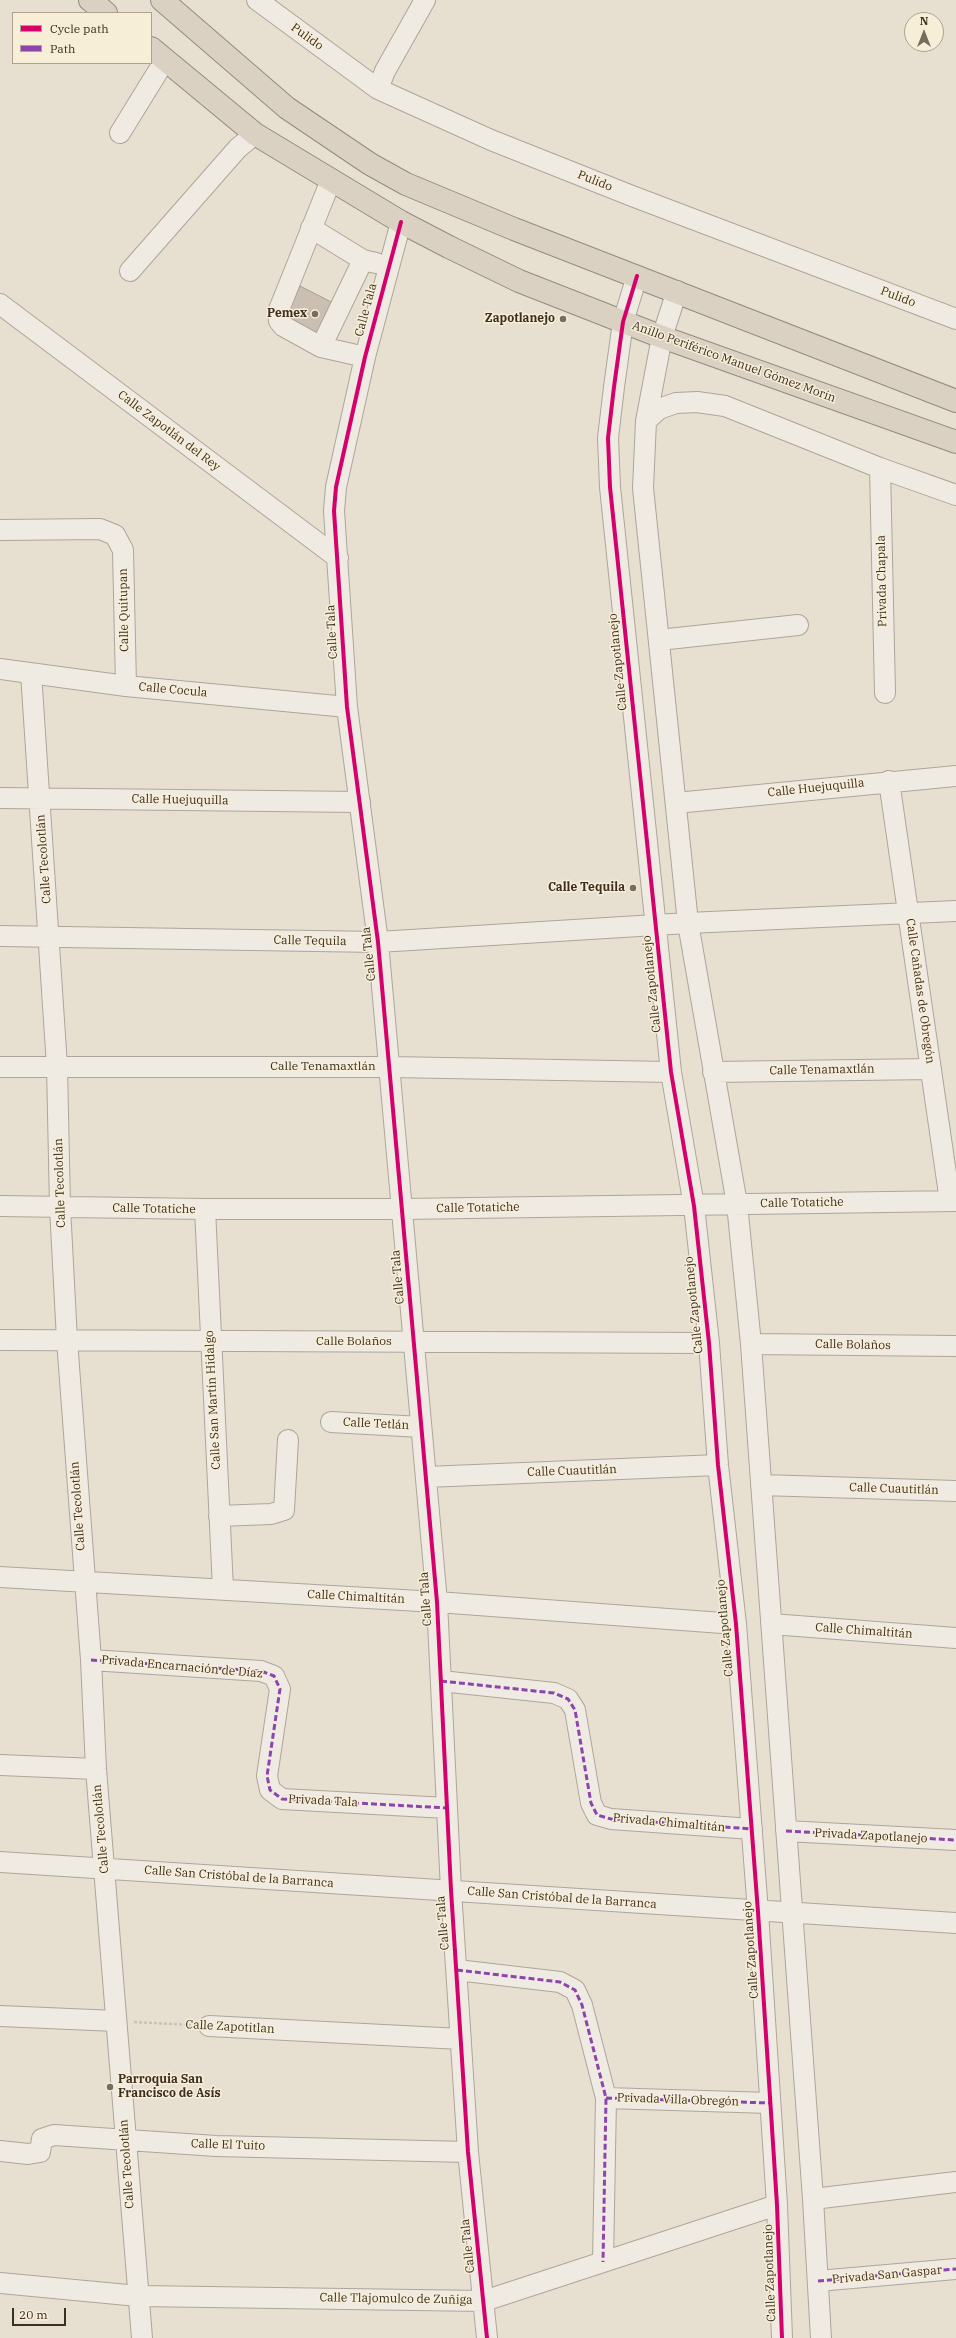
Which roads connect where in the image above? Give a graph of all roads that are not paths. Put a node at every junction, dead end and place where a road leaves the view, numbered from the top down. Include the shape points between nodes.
1 (90, 0) edge
2 (162, 0) edge
3 (257, 0) edge
4 (425, 0) edge
5 (105, 12) edge
6 (158, 54) edge
7 (378, 89) junction
8 (120, 133) dead end
9 (255, 134) junction
10 (331, 180) junction
11 (401, 222) junction
12 (311, 228) junction
13 (363, 260) junction
14 (388, 267) junction
15 (130, 271) dead end
16 (637, 276) junction
17 (677, 291) junction
18 (0, 304) edge
19 (956, 319) edge
20 (623, 322) junction
21 (662, 337) junction
22 (322, 347) junction
23 (365, 357) junction
24 (956, 401) edge
25 (646, 421) junction
26 (956, 442) edge
27 (880, 468) junction
28 (956, 495) edge
29 (0, 530) edge
30 (338, 558) junction
31 (798, 625) dead end
32 (659, 640) junction
33 (0, 669) edge
34 (31, 673) junction
35 (126, 686) junction
36 (885, 693) dead end
37 (347, 707) junction
38 (956, 776) edge
39 (889, 781) junction
40 (0, 798) edge
41 (40, 798) junction
42 (360, 802) junction
43 (676, 803) junction
44 (956, 911) edge
45 (908, 913) junction
46 (688, 922) junction
47 (656, 926) junction
48 (0, 936) edge
49 (49, 937) junction
50 (378, 942) junction
51 (57, 1066) junction
52 (0, 1067) edge
53 (389, 1067) junction
54 (931, 1068) junction
55 (671, 1072) junction
56 (713, 1072) junction
57 (953, 1201) edge
58 (737, 1204) junction
59 (0, 1206) edge
60 (694, 1206) junction
61 (60, 1207) junction
62 (402, 1209) junction
63 (205, 1210) junction
64 (0, 1340) edge
65 (67, 1340) junction
66 (210, 1342) junction
67 (414, 1342) junction
68 (709, 1343) junction
69 (751, 1344) junction
70 (956, 1346) edge
71 (331, 1422) dead end
72 (421, 1427) junction
73 (288, 1440) dead end
74 (718, 1465) junction
75 (426, 1477) junction
76 (761, 1485) junction
77 (956, 1491) edge
78 (219, 1516) junction
79 (0, 1578) edge
80 (83, 1582) junction
81 (223, 1590) junction
82 (437, 1602) junction
83 (736, 1624) junction
84 (771, 1624) junction
85 (956, 1638) edge
86 (91, 1660) junction
87 (274, 1676) joint
88 (441, 1681) junction
89 (0, 1765) edge
90 (96, 1770) junction
91 (447, 1808) junction
92 (752, 1829) junction
93 (786, 1832) junction
94 (956, 1840) edge
95 (0, 1862) edge
96 (105, 1868) junction
97 (451, 1890) junction
98 (758, 1912) junction
99 (792, 1912) junction
100 (956, 1923) edge
101 (457, 1970) junction
102 (0, 2016) edge
103 (116, 2021) junction
104 (209, 2026) road end
105 (461, 2039) junction
106 (606, 2098) junction
107 (770, 2103) junction
108 (125, 2139) junction
109 (0, 2151) edge
110 (468, 2152) junction
111 (956, 2182) edge
112 (813, 2199) junction
113 (778, 2205) junction
114 (603, 2262) junction
115 (956, 2269) edge
116 (818, 2282) junction
117 (0, 2283) edge
118 (138, 2296) junction
119 (484, 2300) junction
120 (142, 2338) edge
121 (487, 2338) edge
122 (782, 2338) edge
123 (821, 2338) edge

1 - 5 highway
2 - 16 highway via 287,108 370,164 420,190
3 - 7 street, Pulido
4 - 7 street via 385,71
6 - 8 street
6 - 9 highway, Anillo Periférico Manuel Gómez Morín
7 - 19 street, Pulido via 498,143
9 - 10 highway, Anillo Periférico Manuel Gómez Morín
9 - 15 street via 238,148
10 - 11 highway, Anillo Periférico Manuel Gómez Morín
10 - 12 street
11 - 14 street, Calle Tala
11 - 20 highway, Anillo Periférico Manuel Gómez Morín via 519,281
12 - 13 street
12 - 22 street via 278,312 279,321 283,326
13 - 14 street
13 - 22 street
14 - 23 street, Calle Tala
16 - 17 highway
16 - 20 street, Calle Zapotlanejo
17 - 21 street
17 - 24 highway
18 - 30 street, Calle Zapotlán del Rey
20 - 21 highway, Anillo Periférico Manuel Gómez Morín
20 - 47 street, Calle Zapotlanejo via 608,438 610,487
21 - 25 street
21 - 26 highway, Anillo Periférico Manuel Gómez Morín
22 - 23 street
23 - 30 street, Calle Tala via 336,487 334,511
25 - 27 street via 659,409 676,403 697,402 725,406
25 - 32 street via 643,488
27 - 28 street
27 - 36 street, Privada Chapala
29 - 35 street, Calle Quitupan via 100,529 115,535 123,550
30 - 37 street, Calle Tala
31 - 32 street
32 - 43 street
33 - 34 street, Calle Cocula
34 - 35 street, Calle Cocula
34 - 41 street, Calle Tecolotlán
35 - 37 street, Calle Cocula
37 - 42 street, Calle Tala
38 - 39 street, Calle Huejuquilla
39 - 43 street, Calle Huejuquilla
39 - 45 street, Calle Cañadas de Obregón
40 - 41 street, Calle Huejuquilla
41 - 42 street, Calle Huejuquilla
41 - 49 street, Calle Tecolotlán
42 - 50 street, Calle Tala
43 - 46 street
44 - 45 street, Calle Tequila
45 - 46 street, Calle Tequila
45 - 54 street, Calle Cañadas de Obregón
46 - 47 street, Calle Tequila
46 - 56 street
47 - 50 street, Calle Tequila
47 - 55 street, Calle Zapotlanejo
48 - 49 street, Calle Tequila
49 - 50 street, Calle Tequila
49 - 51 street, Calle Tecolotlán
50 - 53 street, Calle Tala
51 - 52 street, Calle Tenamaxtlán
51 - 53 street, Calle Tenamaxtlán
51 - 61 street, Calle Tecolotlán
53 - 55 street, Calle Tenamaxtlán
53 - 62 street, Calle Tala
54 - 56 street, Calle Tenamaxtlán
54 - 57 street, Calle Cañadas de Obregón
55 - 60 street, Calle Zapotlanejo
56 - 58 street
57 - 58 street, Calle Totatiche
58 - 60 street, Calle Totatiche
58 - 69 street
59 - 61 street, Calle Totatiche
60 - 62 street, Calle Totatiche
60 - 68 street, Calle Zapotlanejo
61 - 63 street, Calle Totatiche
61 - 65 street, Calle Tecolotlán
62 - 63 street, Calle Totatiche
62 - 67 street, Calle Tala
63 - 66 street, Calle San Martín Hidalgo
64 - 65 street, Calle Bolaños
65 - 66 street, Calle Bolaños
65 - 80 street, Calle Tecolotlán
66 - 67 street, Calle Bolaños
66 - 78 street, Calle San Martín Hidalgo
67 - 68 street, Calle Bolaños
67 - 72 street, Calle Tala
68 - 74 street, Calle Zapotlanejo
69 - 70 street, Calle Bolaños
69 - 76 street
71 - 72 street, Calle Tetlán
72 - 75 street, Calle Tala
73 - 78 street via 284,1510 271,1514
74 - 75 street, Calle Cuautitlán
74 - 83 street, Calle Zapotlanejo
75 - 82 street, Calle Tala
76 - 77 street, Calle Cuautitlán
76 - 84 street
78 - 81 street, Calle San Martín Hidalgo
79 - 80 street, Calle Chimaltitán
80 - 81 street, Calle Chimaltitán
80 - 86 street, Calle Tecolotlán
81 - 82 street, Calle Chimaltitán
82 - 83 street, Calle Chimaltitán
82 - 88 street, Calle Tala
83 - 92 street, Calle Zapotlanejo
84 - 85 street, Calle Chimaltitán
84 - 93 street
86 - 87 street, Privada Encarnación de Díaz via 261,1671
86 - 90 street, Calle Tecolotlán
87 - 91 street, Privada Tala via 280,1689 267,1776 270,1790 282,1799
88 - 91 street, Calle Tala
88 - 92 street, Privada Chimaltitán via 554,1693 568,1699 575,1710 591,1803 597,1815 611,1819
89 - 90 street
90 - 96 street, Calle Tecolotlán
91 - 97 street, Calle Tala
92 - 98 street, Calle Zapotlanejo
93 - 94 street, Privada Zapotlanejo
93 - 99 street
95 - 96 street, Calle San Cristóbal de la Barranca
96 - 97 street, Calle San Cristóbal de la Barranca
96 - 103 street, Calle Tecolotlán
97 - 98 street, Calle San Cristóbal de la Barranca
97 - 101 street, Calle Tala
98 - 99 street, Calle San Cristóbal de la Barranca
98 - 107 street, Calle Zapotlanejo
99 - 100 street, Calle San Cristóbal de la Barranca
99 - 112 street
101 - 105 street, Calle Tala
101 - 106 street via 560,1982 575,1990 582,2005
102 - 103 street
103 - 108 street, Calle Tecolotlán
104 - 105 street, Calle Zapotitlan
105 - 110 street, Calle Tala
106 - 107 street, Privada Villa Obregón
106 - 114 street, Privada Villa Obregón
107 - 113 street, Calle Zapotlanejo
108 - 109 street, Calle El Tuito via 54,2135 42,2139 40,2152 28,2154
108 - 110 street, Calle El Tuito via 216,2146
108 - 118 street, Calle Tecolotlán
110 - 119 street, Calle Tala
111 - 112 street
112 - 116 street
113 - 114 street, Calle Tlajomulco de Zuñiga
113 - 122 street, Calle Zapotlanejo
114 - 119 street, Calle Tlajomulco de Zuñiga
115 - 116 street, Privada San Gaspar
116 - 123 street
117 - 118 street, Calle Tlajomulco de Zuñiga
118 - 119 street, Calle Tlajomulco de Zuñiga
118 - 120 street, Calle Tecolotlán
119 - 121 street, Calle Tala

